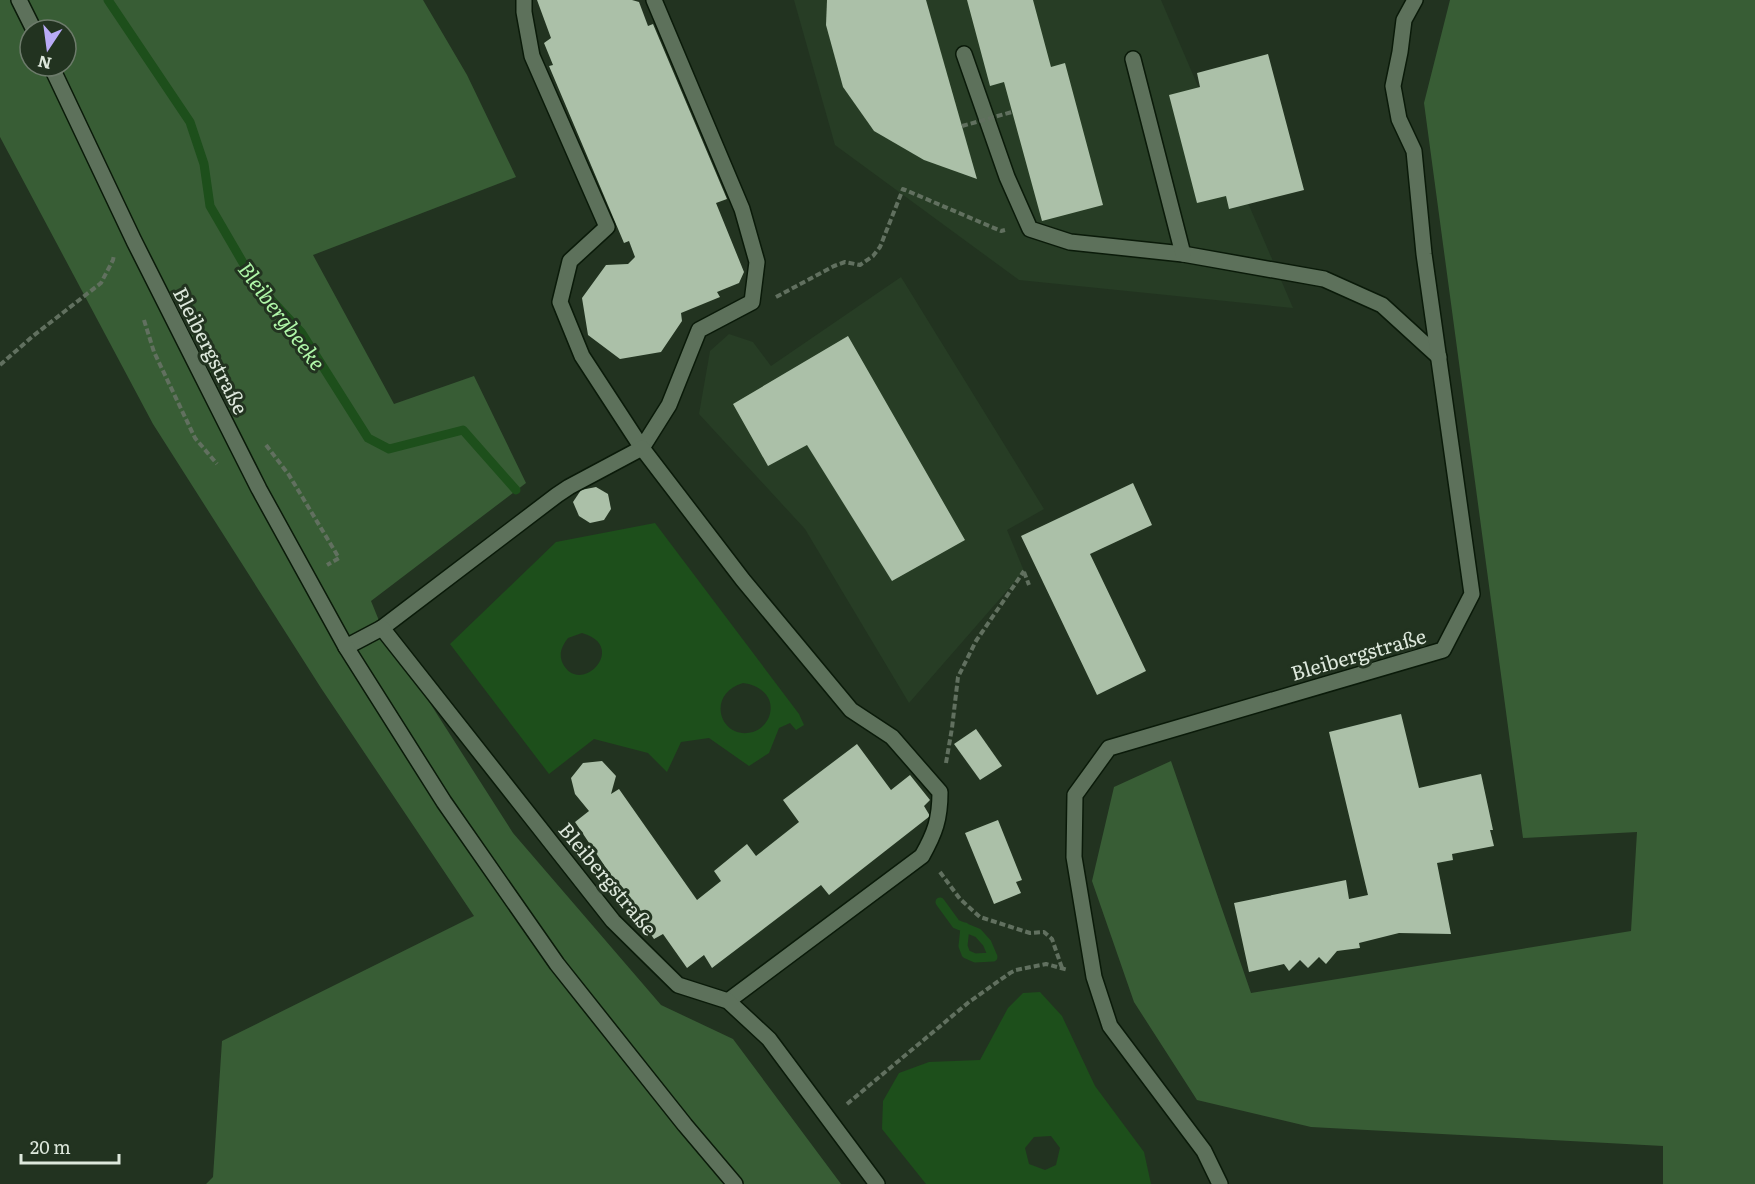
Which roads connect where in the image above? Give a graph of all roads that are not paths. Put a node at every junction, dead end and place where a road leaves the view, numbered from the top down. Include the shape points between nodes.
1 (20, 0) edge
2 (524, 0) edge
3 (654, 0) edge
4 (1415, 0) edge
5 (28, 18) edge
6 (964, 54) dead end
7 (1133, 59) dead end
8 (57, 78) edge
9 (1183, 254) junction
10 (1439, 357) junction
11 (642, 448) junction
12 (382, 628) junction
13 (346, 647) junction
14 (728, 1001) junction
15 (735, 1184) edge
16 (877, 1184) edge
17 (1220, 1184) edge

1 - 5 street
2 - 11 street via 532,56 607,227 570,261 560,302 582,356
3 - 11 street via 742,209 757,262 752,302 699,330 669,405
4 - 10 street, Bleibergstraße via 1404,20 1393,86 1399,119 1414,151
6 - 9 street via 1007,177 1030,229 1070,242
7 - 9 street
8 - 13 street, Bleibergstraße via 259,489
9 - 10 street via 1324,279 1382,305
10 - 17 street, Bleibergstraße via 1472,594 1443,650 1109,748 1075,795 1074,857 1094,977 1110,1026 1204,1151
11 - 12 street via 569,486
11 - 14 street via 743,580 851,710 892,737 940,792 940,812 922,856
12 - 13 street
12 - 14 street, Bleibergstraße via 612,921 678,985
13 - 15 street, Bleibergstraße via 444,802 557,964
14 - 16 street, Bleibergstraße via 769,1039

